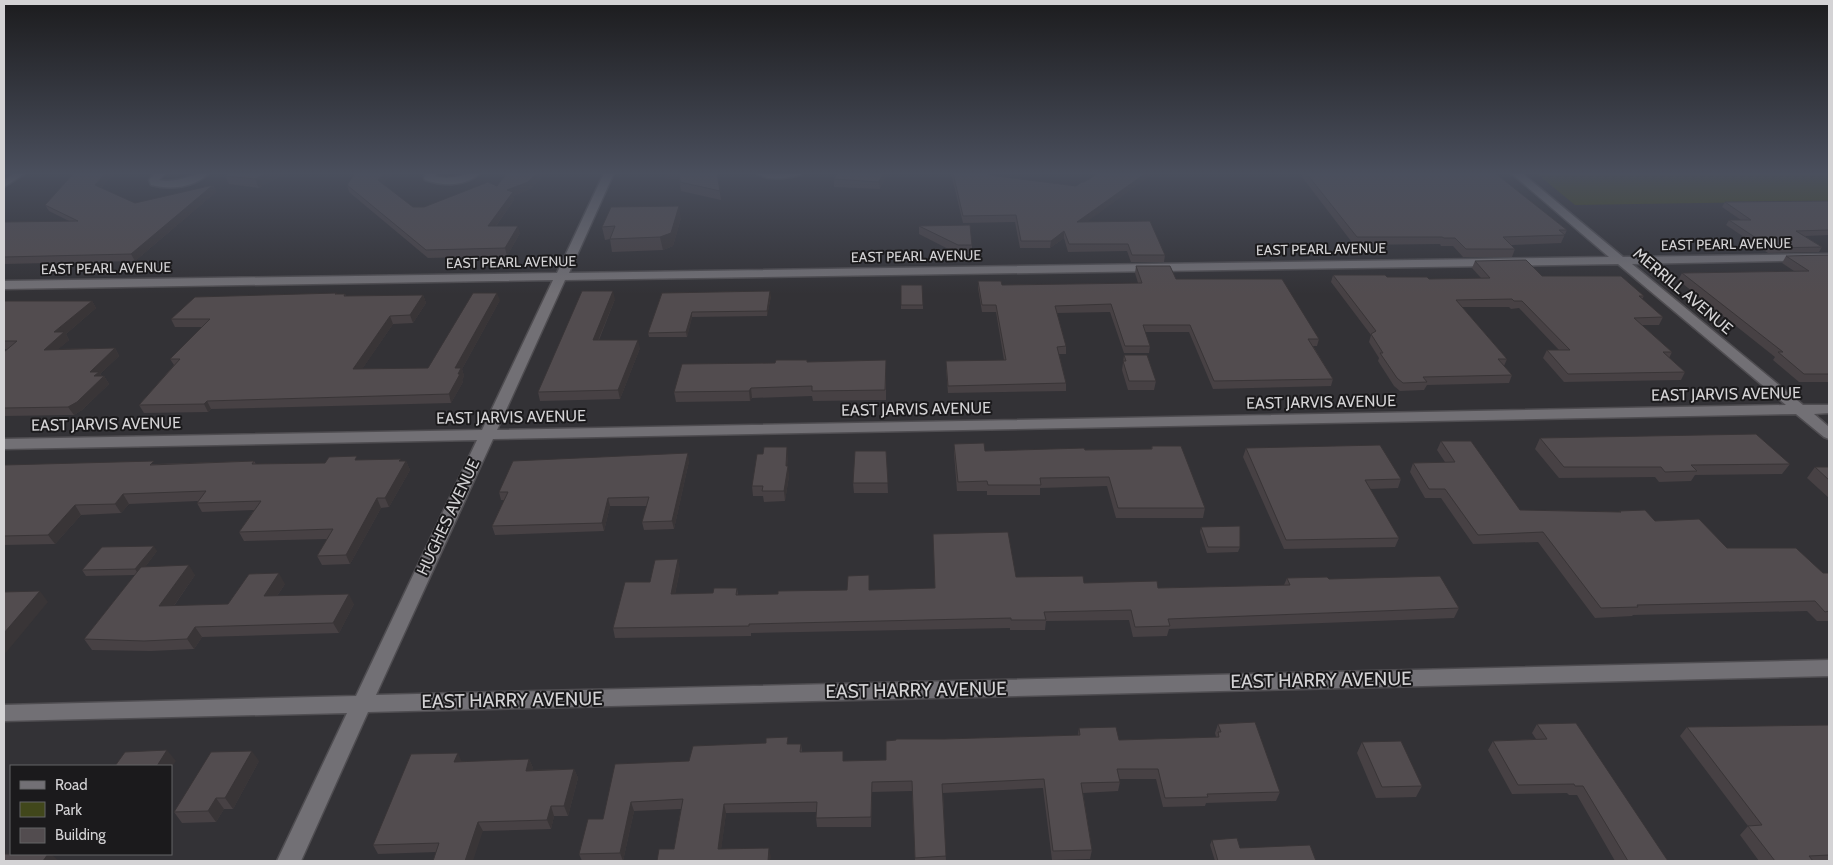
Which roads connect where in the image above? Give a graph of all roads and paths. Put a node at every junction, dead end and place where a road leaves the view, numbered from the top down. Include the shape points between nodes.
1 (590, 213) edge
2 (1565, 213) edge
3 (1829, 257) edge
4 (1621, 260) junction
5 (561, 276) junction
6 (4, 285) edge
7 (1829, 409) edge
8 (1800, 410) junction
9 (487, 434) junction
10 (1829, 434) edge
11 (4, 444) edge
12 (1829, 668) edge
13 (361, 704) junction
14 (4, 713) edge
15 (288, 861) edge

1 - 5 street, HUGHES AVENUE
2 - 4 street, MERRILL AVENUE
3 - 4 street, EAST PEARL AVENUE
4 - 5 street, EAST PEARL AVENUE
4 - 8 street, MERRILL AVENUE
5 - 6 street, EAST PEARL AVENUE
5 - 9 street, HUGHES AVENUE
7 - 8 street, EAST JARVIS AVENUE
8 - 9 street, EAST JARVIS AVENUE
8 - 10 street, MERRILL AVENUE
9 - 11 street, EAST JARVIS AVENUE
9 - 13 street, HUGHES AVENUE
12 - 13 street, EAST HARRY AVENUE
13 - 14 street, EAST HARRY AVENUE
13 - 15 street, HUGHES AVENUE

